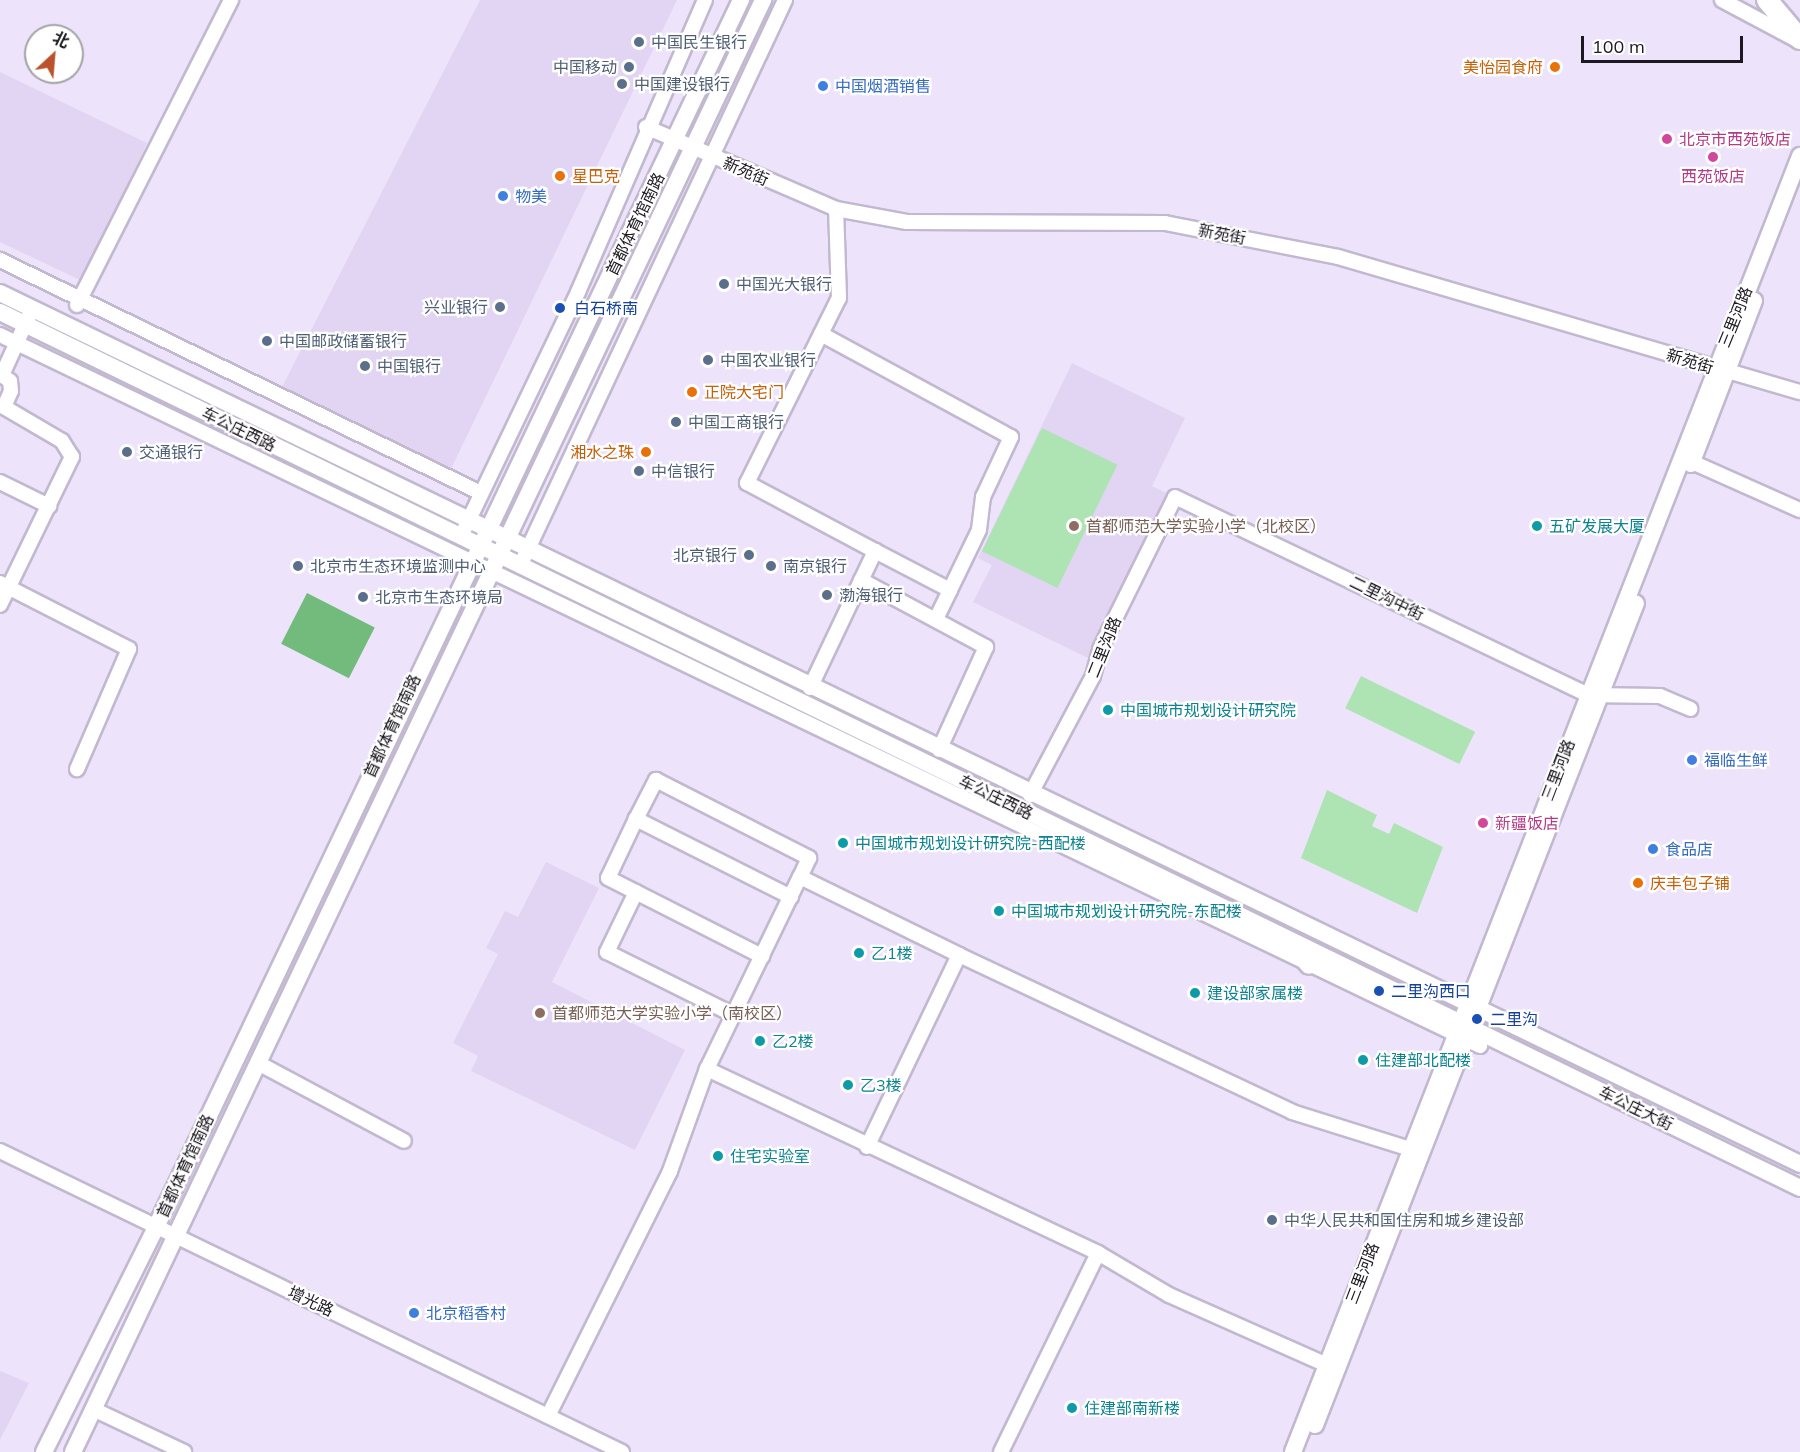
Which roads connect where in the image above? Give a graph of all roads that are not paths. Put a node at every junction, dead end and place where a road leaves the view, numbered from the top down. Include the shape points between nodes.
1 (231, 0) edge
2 (705, 0) edge
3 (741, 0) edge
4 (763, 0) edge
5 (784, 0) edge
6 (1722, 0) edge
7 (1767, 0) edge
8 (1772, 0) edge
9 (1800, 17) edge
10 (1800, 40) edge
11 (646, 127) junction
12 (676, 141) junction
13 (693, 148) junction
14 (711, 156) junction
15 (1800, 156) edge
16 (1800, 186) edge
17 (836, 209) junction
18 (0, 260) edge
19 (0, 293) edge
20 (78, 302) junction
21 (0, 312) edge
22 (29, 317) junction
23 (821, 334) junction
24 (0, 335) edge
25 (17, 343) junction
26 (1721, 370) junction
27 (1, 375) edge
28 (1800, 392) edge
29 (2, 406) edge
30 (1692, 462) junction
31 (0, 482) edge
32 (482, 493) junction
33 (1175, 497) joint
34 (49, 506) junction
35 (1800, 510) edge
36 (468, 521) junction
37 (485, 530) junction
38 (461, 537) junction
39 (477, 545) junction
40 (503, 548) junction
41 (528, 550) junction
42 (874, 551) junction
43 (468, 564) junction
44 (520, 566) junction
45 (491, 574) junction
46 (861, 580) junction
47 (5, 586) edge
48 (950, 590) junction
49 (0, 605) edge
50 (936, 619) junction
51 (810, 688) junction
52 (1594, 695) junction
53 (1690, 709) dead end
54 (939, 750) junction
55 (77, 769) dead end
56 (1030, 795) junction
57 (636, 819) junction
58 (800, 877) junction
59 (636, 892) junction
60 (790, 897) junction
61 (1285, 938) junction
62 (959, 955) junction
63 (762, 956) junction
64 (1309, 966) junction
65 (734, 1015) junction
66 (1469, 1027) junction
67 (260, 1064) junction
68 (707, 1070) junction
69 (404, 1141) dead end
70 (867, 1147) junction
71 (0, 1150) edge
72 (1417, 1151) junction
73 (1800, 1164) edge
74 (1800, 1188) edge
75 (155, 1229) junction
76 (177, 1240) junction
77 (1098, 1253) junction
78 (1327, 1365) junction
79 (93, 1409) junction
80 (548, 1416) junction
81 (44, 1452) edge
82 (73, 1452) edge
83 (184, 1452) edge
84 (622, 1452) edge
85 (1001, 1452) edge
86 (1293, 1452) edge
87 (1305, 1452) edge

1 - 20 street
2 - 11 street, 首都体育馆南路
3 - 12 main road, 首都体育馆南路
4 - 13 main road, 首都体育馆南路
5 - 14 street
6 - 10 street
7 - 10 highway
8 - 9 highway
11 - 12 street, 新苑街
11 - 32 street, 首都体育馆南路 via 578,292
12 - 13 street, 新苑街
12 - 37 main road, 首都体育馆南路
13 - 14 street, 新苑街
13 - 40 main road, 首都体育馆南路
14 - 17 street, 新苑街
14 - 41 street
15 - 26 main road, 三里河路
16 - 26 main road, 三里河路
17 - 23 street via 839,298
17 - 26 street, 新苑街 via 907,222 1165,223 1329,255
18 - 20 street
19 - 22 main road, 车公庄西路
20 - 32 street
21 - 22 main road, 车公庄西路
22 - 25 street
22 - 36 main road, 车公庄西路
22 - 38 main road, 车公庄西路
23 - 42 street via 747,483
23 - 48 street via 1011,437 983,497 979,530
24 - 25 street
25 - 27 street
25 - 43 street
26 - 28 street, 新苑街
26 - 30 main road, 三里河路
26 - 52 main road, 三里河路
27 - 29 street via 11,391
29 - 34 street via 62,441 72,457
30 - 35 street
30 - 52 main road, 三里河路
31 - 34 street
32 - 36 street, 首都体育馆南路
33 - 52 street, 二里沟中街
33 - 56 street, 二里沟路 via 1100,650 1094,676
34 - 47 street
36 - 37 main road, 车公庄西路
36 - 38 street, 首都体育馆南路
37 - 39 main road, 首都体育馆南路
37 - 40 main road, 车公庄西路
38 - 39 main road, 车公庄西路
39 - 40 main road, 车公庄西路
39 - 43 main road, 首都体育馆南路
40 - 41 main road, 车公庄西路
40 - 44 main road, 车公庄西路
40 - 45 main road, 首都体育馆南路
41 - 44 street
41 - 51 main road, 车公庄西路
42 - 46 street
42 - 48 street
43 - 45 street
43 - 75 main road, 首都体育馆南路
44 - 61 main road, 车公庄西路
45 - 64 street
45 - 67 main road, 首都体育馆南路
46 - 50 street
46 - 51 street
47 - 49 street
47 - 55 street via 129,649
48 - 50 street
50 - 54 street via 986,647
51 - 54 main road, 车公庄西路
52 - 53 street via 1660,696
52 - 66 main road, 三里河路
54 - 56 main road, 车公庄西路
56 - 66 main road, 车公庄西路
57 - 58 street via 656,780 809,858
57 - 59 street via 608,878
57 - 60 street
58 - 60 street
58 - 62 street
59 - 63 street
59 - 65 street via 607,952
60 - 63 street
61 - 64 main road
61 - 66 main road, 车公庄西路
62 - 70 street
62 - 72 street via 1292,1112
63 - 65 street
64 - 66 street
65 - 68 street
66 - 72 main road, 三里河路
66 - 73 main road, 车公庄大街
66 - 74 main road, 车公庄大街
67 - 69 street
67 - 76 main road, 首都体育馆南路
68 - 70 street
68 - 80 street via 670,1171
70 - 77 street
71 - 75 street, 增光路
72 - 78 main road, 三里河路
75 - 76 street, 增光路
75 - 81 main road, 首都体育馆南路
76 - 79 main road, 首都体育馆南路
76 - 80 street, 增光路
77 - 78 street via 1169,1295
77 - 85 street
78 - 86 main road, 三里河路
78 - 87 main road, 三里河路
79 - 82 main road, 首都体育馆南路
79 - 83 street
80 - 84 street, 增光路

